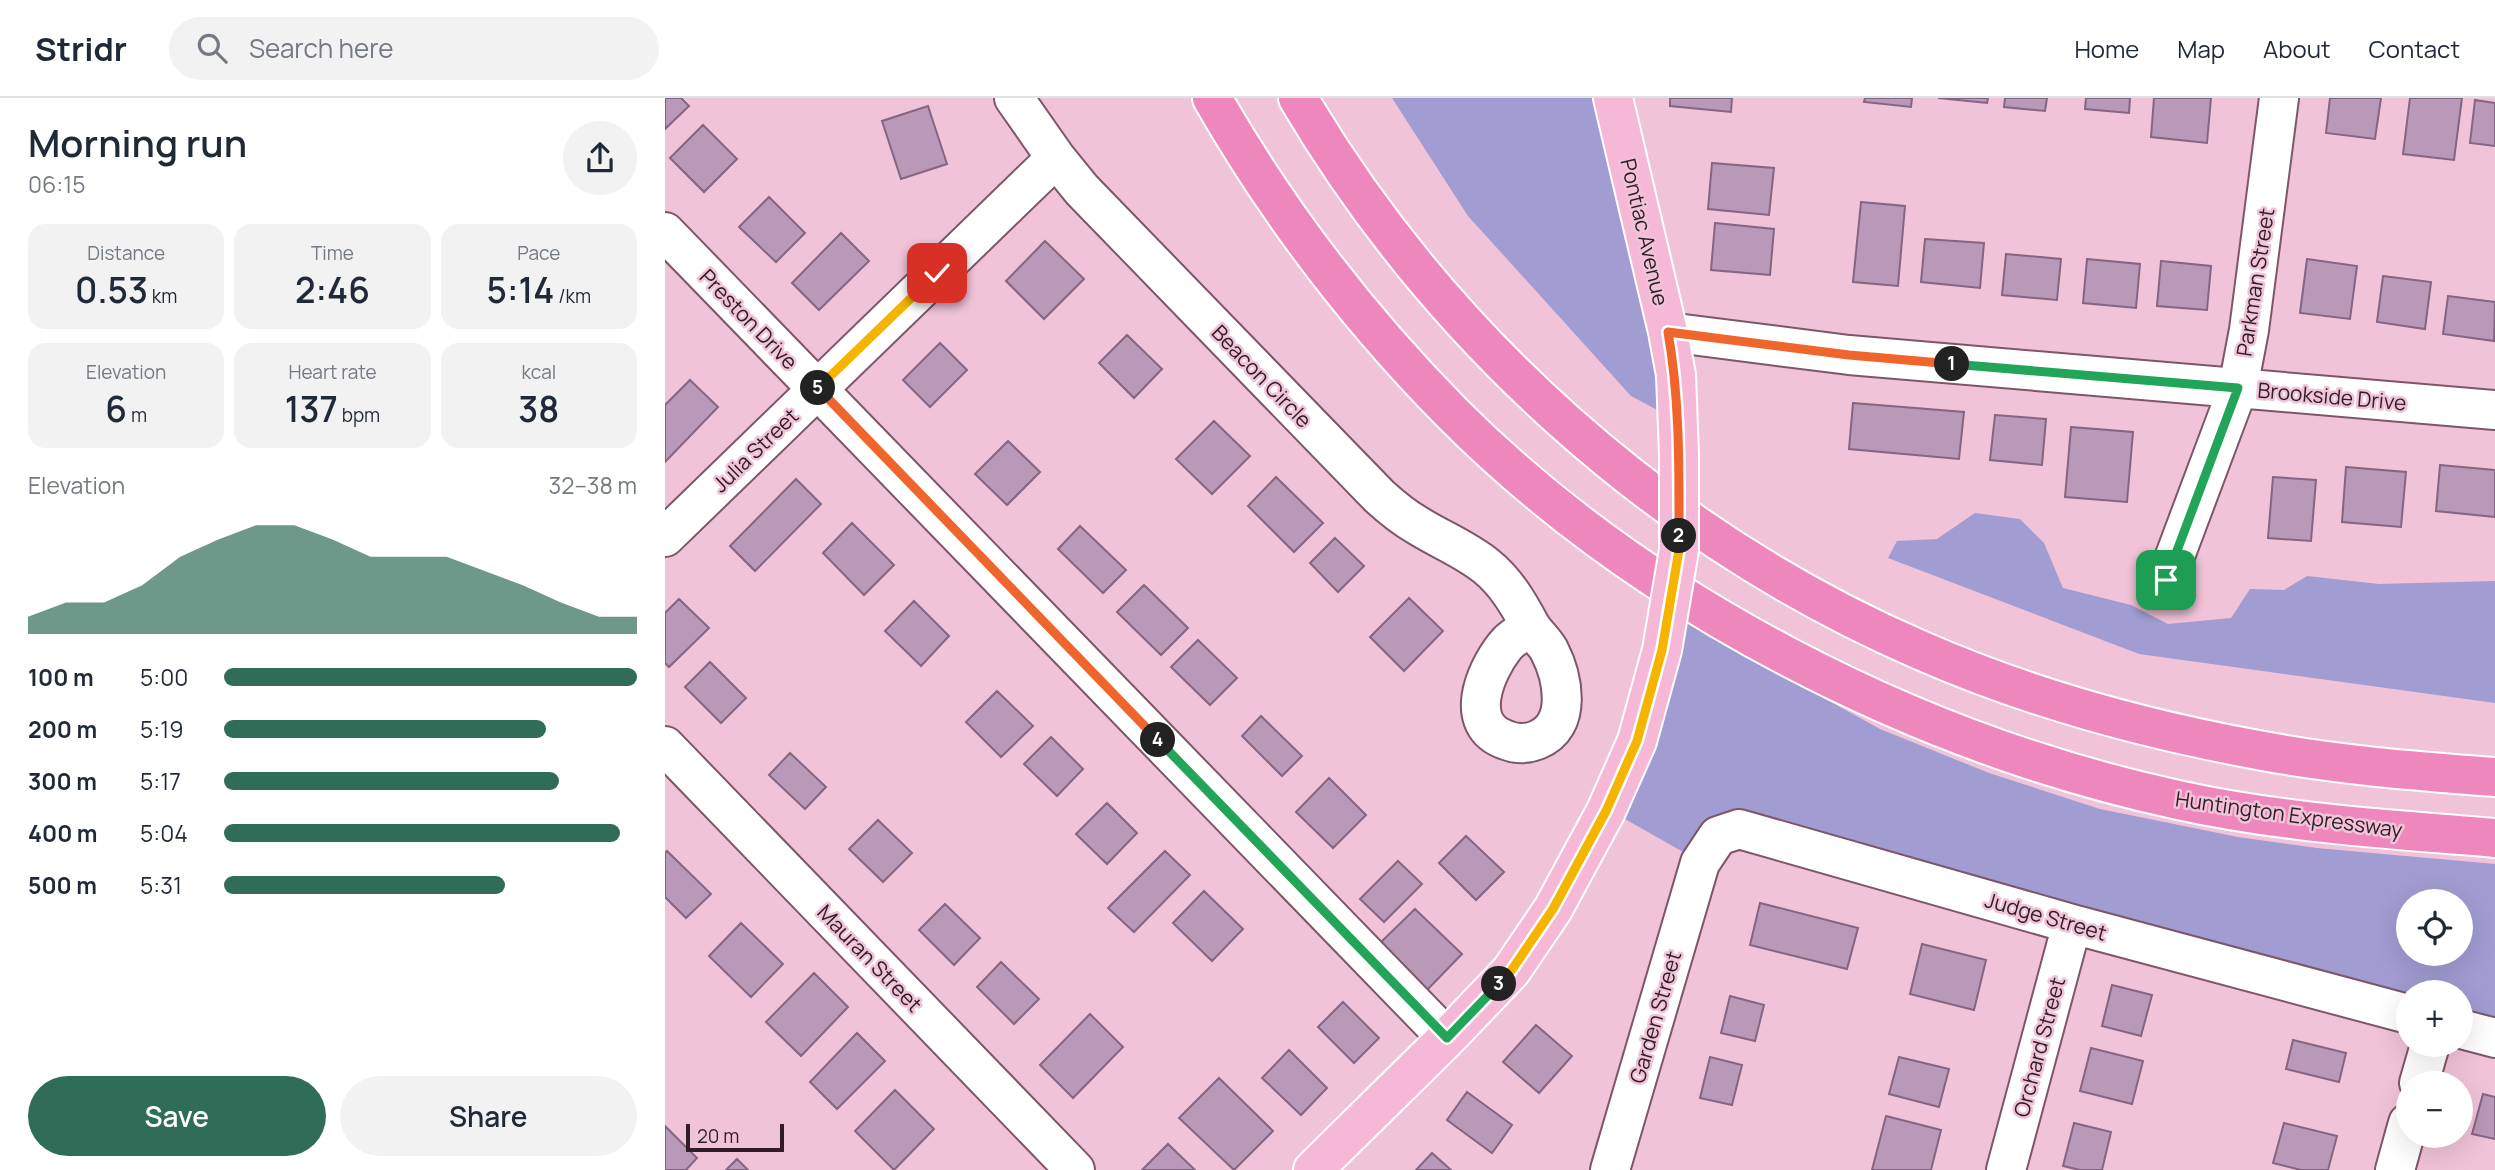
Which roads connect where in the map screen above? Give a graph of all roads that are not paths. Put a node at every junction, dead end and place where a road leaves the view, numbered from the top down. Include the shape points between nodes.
1 (1014, 98) edge
2 (1210, 98) edge
3 (1298, 98) edge
4 (1613, 98) edge
5 (2279, 98) edge
6 (1056, 158) junction
7 (665, 232) edge
8 (1668, 332) junction
9 (2238, 388) junction
10 (817, 389) junction
11 (2495, 410) edge
12 (665, 537) edge
13 (2166, 580) dead end
14 (1531, 628) dead end
15 (665, 746) edge
16 (2495, 777) edge
17 (2362, 826) junction
18 (2495, 838) edge
19 (2495, 850) edge
20 (1700, 863) joint
21 (2072, 924) junction
22 (2396, 1011) edge
23 (2473, 1032) edge
24 (1447, 1038) junction
25 (2495, 1038) edge
26 (2401, 1148) edge
27 (1075, 1170) edge
28 (1313, 1170) edge
29 (1610, 1170) edge
30 (2006, 1170) edge
31 (2395, 1170) edge

1 - 6 street, Beacon Circle
2 - 17 highway, Huntington Expressway via 1336,282 1454,415 1588,530 1738,629 1899,710 2069,772 2182,801
3 - 16 highway via 1373,212 1411,260 1529,389 1664,502 1812,597 1972,672 2109,716 2260,751
4 - 8 main road, Pontiac Avenue
5 - 9 street, Parkman Street
6 - 10 street, Julia Street
6 - 14 street, Beacon Circle via 1097,206 1379,496 1404,517 1485,565 1508,588
7 - 10 street, Preston Drive
8 - 9 street, Brookside Drive via 1849,355
8 - 24 main road, Pontiac Avenue, bridge via 1676,375 1679,550 1662,650 1637,741 1606,811 1553,909 1511,971
9 - 11 street, Brookside Drive
9 - 13 street, Parkman Street
10 - 12 street, Julia Street
10 - 24 street, Preston Drive
15 - 27 street, Mauran Street
17 - 18 highway, Huntington Expressway
17 - 19 highway
20 - 21 street, Judge Street via 1718,836 1739,829
20 - 29 street, Garden Street
21 - 22 street, Judge Street
21 - 30 street, Orchard Street
23 - 25 street
24 - 28 main road, Pontiac Avenue
26 - 31 street

